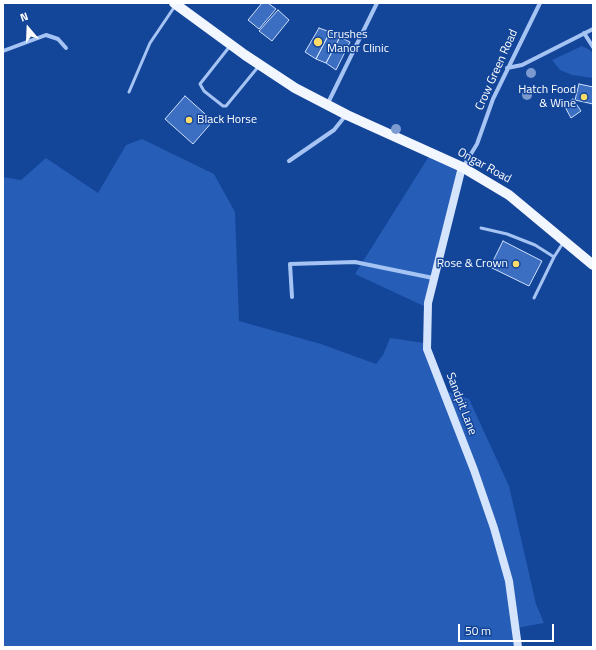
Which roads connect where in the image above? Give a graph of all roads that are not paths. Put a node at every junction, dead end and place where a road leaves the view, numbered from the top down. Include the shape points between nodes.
1 (377, 3) edge
2 (540, 3) edge
3 (175, 4) edge
4 (593, 28) edge
5 (584, 33) junction
6 (230, 44) junction
7 (593, 47) edge
8 (66, 48) dead end
9 (3, 51) edge
10 (260, 65) junction
11 (507, 68) junction
12 (129, 92) dead end
13 (327, 105) junction
14 (347, 115) junction
15 (289, 161) dead end
16 (462, 167) junction
17 (481, 228) dead end
18 (565, 240) junction
19 (554, 257) junction
20 (593, 265) edge
21 (433, 278) junction
22 (292, 297) dead end
23 (534, 298) dead end
24 (518, 647) edge

1 - 13 street
2 - 11 street, Crow Green Road
3 - 6 main road, Ongar Road
3 - 12 lane via 150,43
4 - 5 street
5 - 7 street
5 - 11 street via 522,65
6 - 10 main road, Ongar Road
6 - 10 lane via 200,84 223,106 226,106
8 - 9 street via 58,39 46,35
10 - 13 main road, Ongar Road
11 - 16 street, Crow Green Road via 477,144
13 - 14 main road, Ongar Road
14 - 15 street via 334,130
14 - 16 main road, Ongar Road
16 - 18 main road, Ongar Road via 509,195
16 - 21 street, Sandpit Lane
17 - 19 lane via 507,234 535,245
18 - 19 lane
18 - 20 main road, Ongar Road
19 - 23 lane
21 - 22 street via 355,262 290,264
21 - 24 street, Sandpit Lane via 428,302 427,349 494,528 509,580

